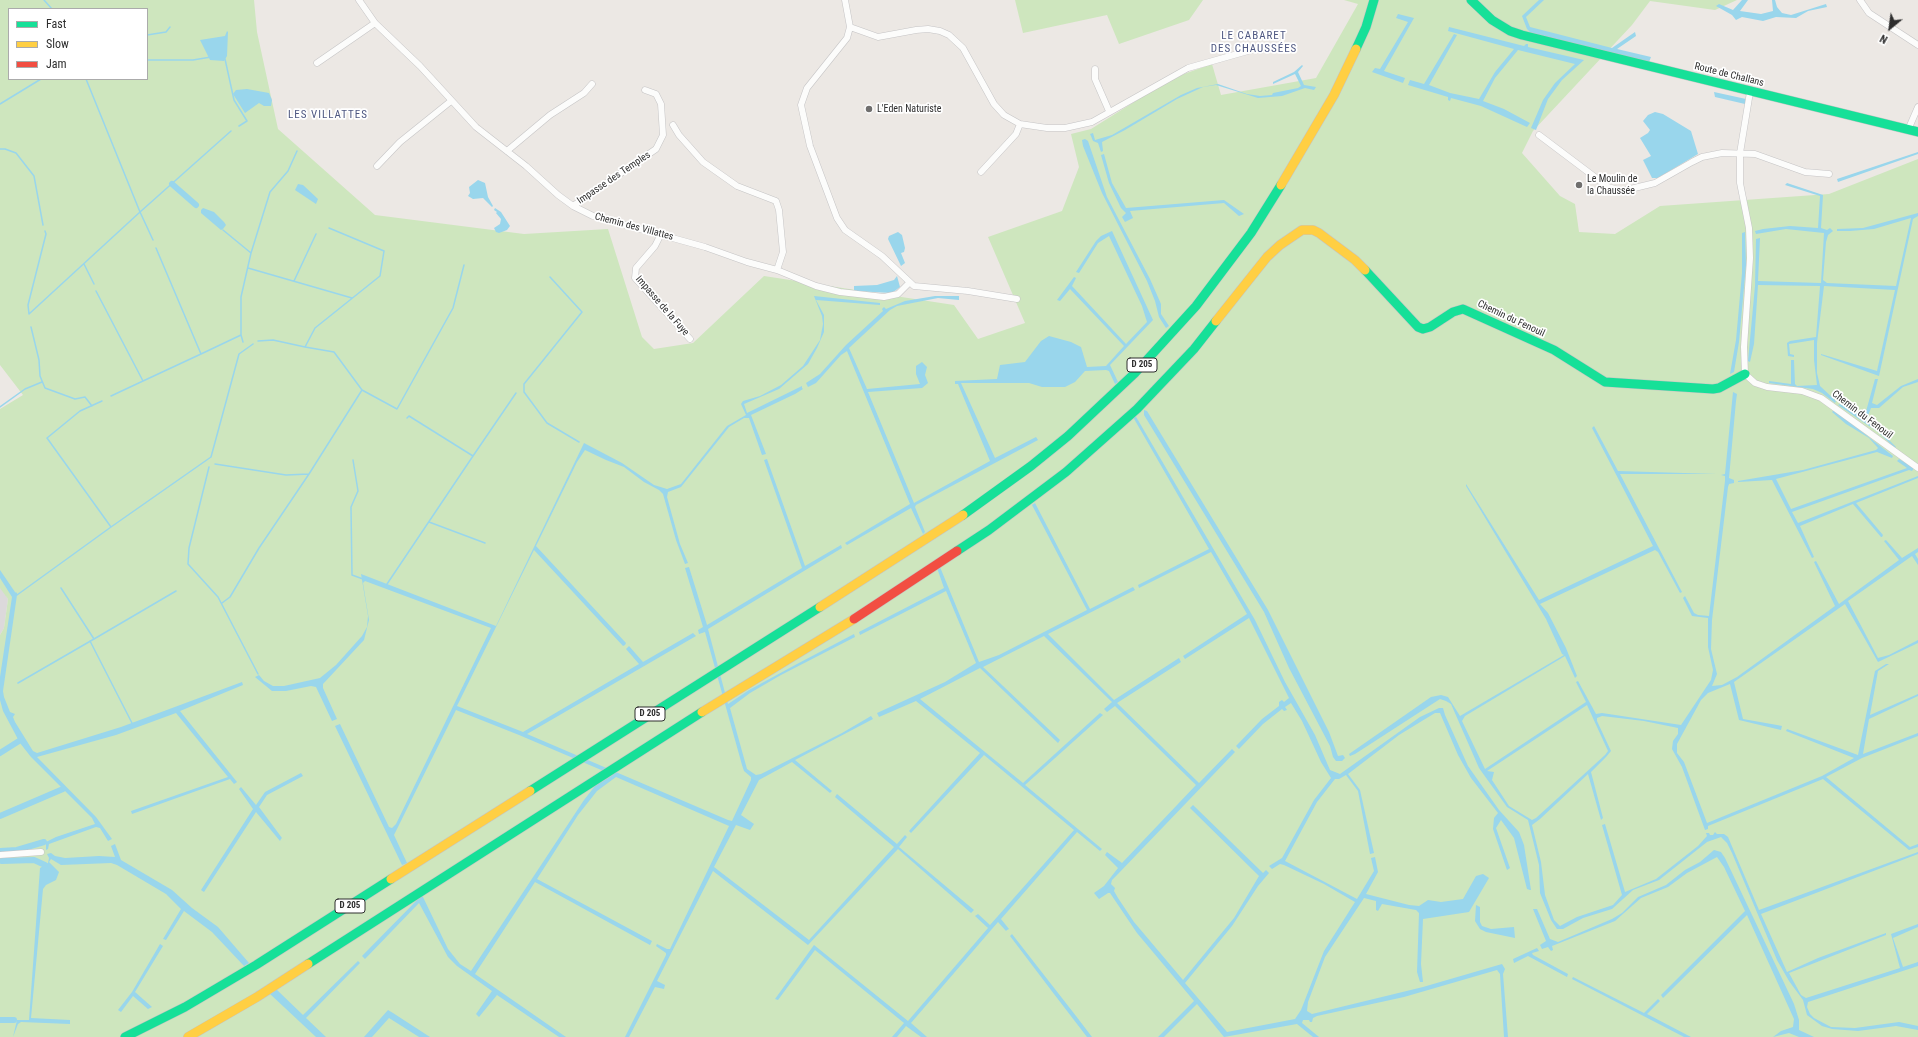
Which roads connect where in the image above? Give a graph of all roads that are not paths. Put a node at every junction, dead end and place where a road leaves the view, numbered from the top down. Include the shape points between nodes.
1 (359, 0) edge
2 (845, 0) edge
3 (1374, 0) edge
4 (1380, 0) edge
5 (1471, 0) edge
6 (1480, 0) edge
7 (1860, 0) edge
8 (375, 22) junction
9 (850, 27) junction
10 (1366, 27) junction
11 (1534, 38) junction
12 (1918, 45) edge
13 (1262, 47) dead end
14 (317, 63) dead end
15 (1095, 70) dead end
16 (592, 84) dead end
17 (645, 90) dead end
18 (1750, 92) junction
19 (451, 101) junction
20 (1918, 107) edge
21 (1109, 111) junction
22 (1020, 124) junction
23 (674, 125) dead end
24 (1908, 130) junction
25 (1918, 132) edge
26 (1539, 135) dead end
27 (507, 151) junction
28 (1740, 153) junction
29 (378, 166) dead end
30 (981, 172) dead end
31 (1829, 174) dead end
32 (573, 206) junction
33 (661, 234) junction
34 (777, 270) junction
35 (909, 283) junction
36 (1017, 299) dead end
37 (690, 339) dead end
38 (1745, 374) junction
39 (1918, 468) edge
40 (41, 852) dead end
41 (0, 855) edge
42 (125, 1037) edge
43 (188, 1037) edge

1 - 8 street, Chemin des Villattes
2 - 9 street
3 - 10 main road, D 205
4 - 10 main road, D 205
5 - 11 main road, Route de Challans via 1510,31
6 - 11 main road, Route de Challans via 1508,25
7 - 12 street via 1869,14
8 - 14 street
8 - 19 street, Chemin des Villattes
9 - 22 street via 878,37 928,29 949,36 964,48 994,104 1004,115
9 - 35 street via 847,38 805,92 801,104 804,125 826,194 837,218 845,230 882,256
10 - 42 main road, D 205 via 1315,129 1261,220 1196,306 1135,373 1068,436 995,494 908,552 225,985
11 - 18 main road, Route de Challans
13 - 21 street via 1188,68
15 - 21 street via 1095,79
16 - 27 street via 584,93 550,115
17 - 32 street, Impasse des Temples via 656,94 661,104 663,135 656,149
18 - 24 main road, Route de Challans
18 - 28 street
19 - 27 street, Chemin des Villattes via 476,127
19 - 29 street via 400,142
20 - 24 street
21 - 22 street via 1092,122 1065,128
22 - 30 street via 1016,134
23 - 34 street via 679,135 703,162 738,186 776,201 783,252
24 - 25 main road, Route de Challans
26 - 28 street via 1608,187 1622,192 1655,184 1702,157
27 - 32 street, Chemin des Villattes
28 - 31 street via 1755,154 1805,172
28 - 38 street via 1740,183 1750,258 1744,347
32 - 33 street, Chemin des Villattes via 592,216
33 - 34 street, Chemin des Villattes
33 - 37 street, Impasse de la Fuye via 655,246 636,268 635,278
34 - 35 street, Chemin des Villattes via 822,288 884,297 898,294
35 - 36 street via 914,286
38 - 39 street, Chemin du Fenouil via 1754,383 1802,391 1821,398
38 - 43 main road, Chemin du Fenouil via 1713,389 1605,382 1554,350 1463,309 1423,329 1399,308 1355,260 1313,230 1302,230 1267,257 1194,349 1141,405 1066,472 989,530 857,617 257,997
40 - 41 street

